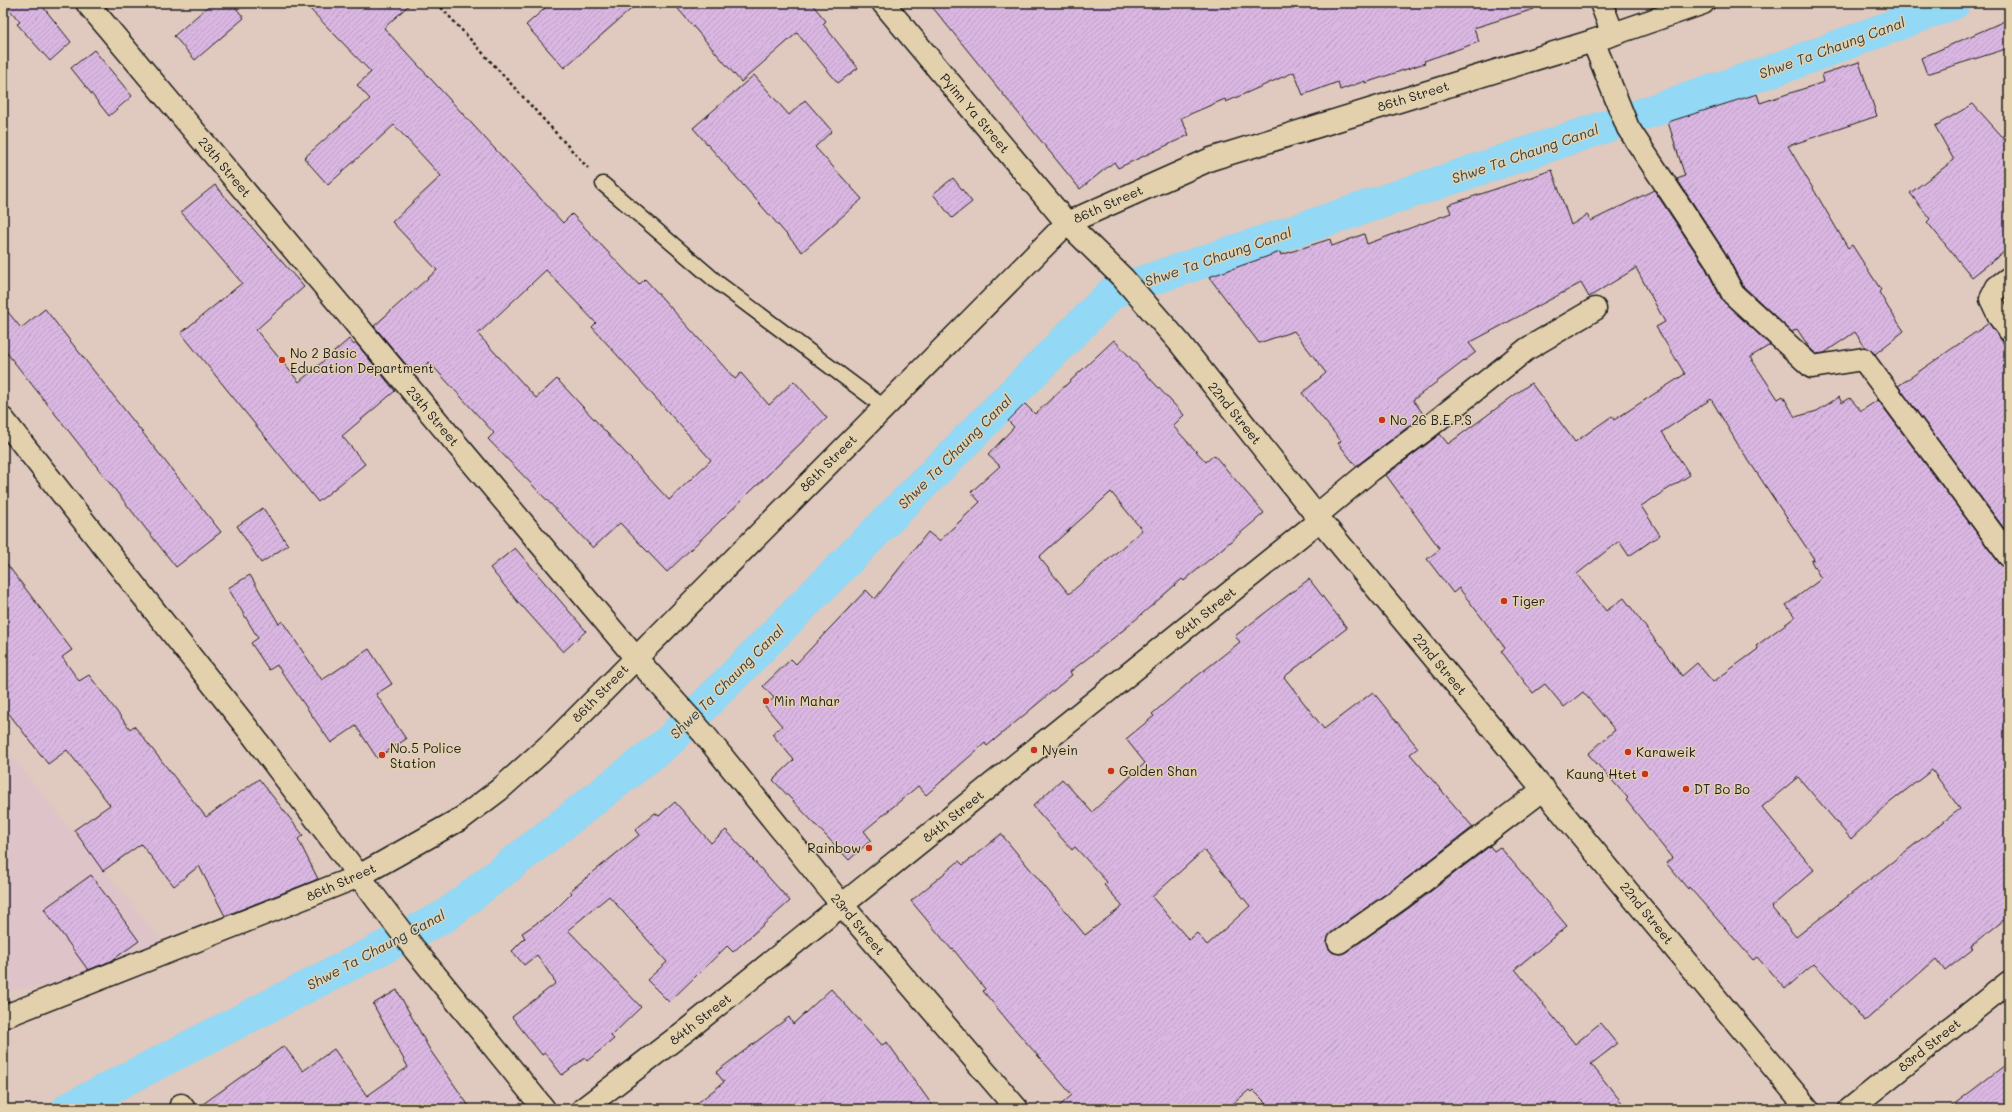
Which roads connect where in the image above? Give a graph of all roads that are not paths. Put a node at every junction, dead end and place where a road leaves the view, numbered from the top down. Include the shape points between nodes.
1 (87, 3) edge
2 (883, 3) edge
3 (1601, 3) edge
4 (1703, 3) edge
5 (1603, 38) junction
6 (603, 184) road end
7 (1067, 223) junction
8 (2009, 278) edge
9 (1595, 309) dead end
10 (2009, 330) edge
11 (884, 407) junction
12 (3, 419) edge
13 (1318, 518) junction
14 (2009, 556) edge
15 (635, 657) junction
16 (704, 734) joint
17 (1544, 789) junction
18 (360, 876) junction
19 (842, 906) junction
20 (1339, 942) dead end
21 (2009, 982) edge
22 (3, 1017) edge
23 (544, 1109) edge
24 (583, 1109) edge
25 (1017, 1109) edge
26 (1808, 1109) edge
27 (1850, 1109) edge

1 - 15 street, 23th Street
2 - 7 street, Pyinn Ya Street
3 - 5 street
4 - 5 street, 86th Street
5 - 7 street, 86th Street via 1211,159
5 - 14 street via 1609,85 1628,128 1715,259 1733,294 1812,367 1863,359
6 - 11 lane via 718,283
7 - 11 street, 86th Street
7 - 13 street, 22nd Street via 1123,278 1178,342
8 - 10 street via 1997,287 1991,299
9 - 13 street, 84th Street via 1527,348 1370,471
11 - 15 street, 86th Street
12 - 18 street via 248,729
13 - 17 street, 22nd Street
13 - 19 street, 84th Street
15 - 16 street, 23th Street
15 - 18 street, 86th Street via 556,739 499,790 462,818
16 - 19 street, 23rd Street
17 - 20 street
17 - 26 street, 22nd Street
18 - 22 street, 86th Street
18 - 23 street via 415,950
19 - 24 street, 84th Street
19 - 25 street, 23rd Street
21 - 27 street, 83rd Street

